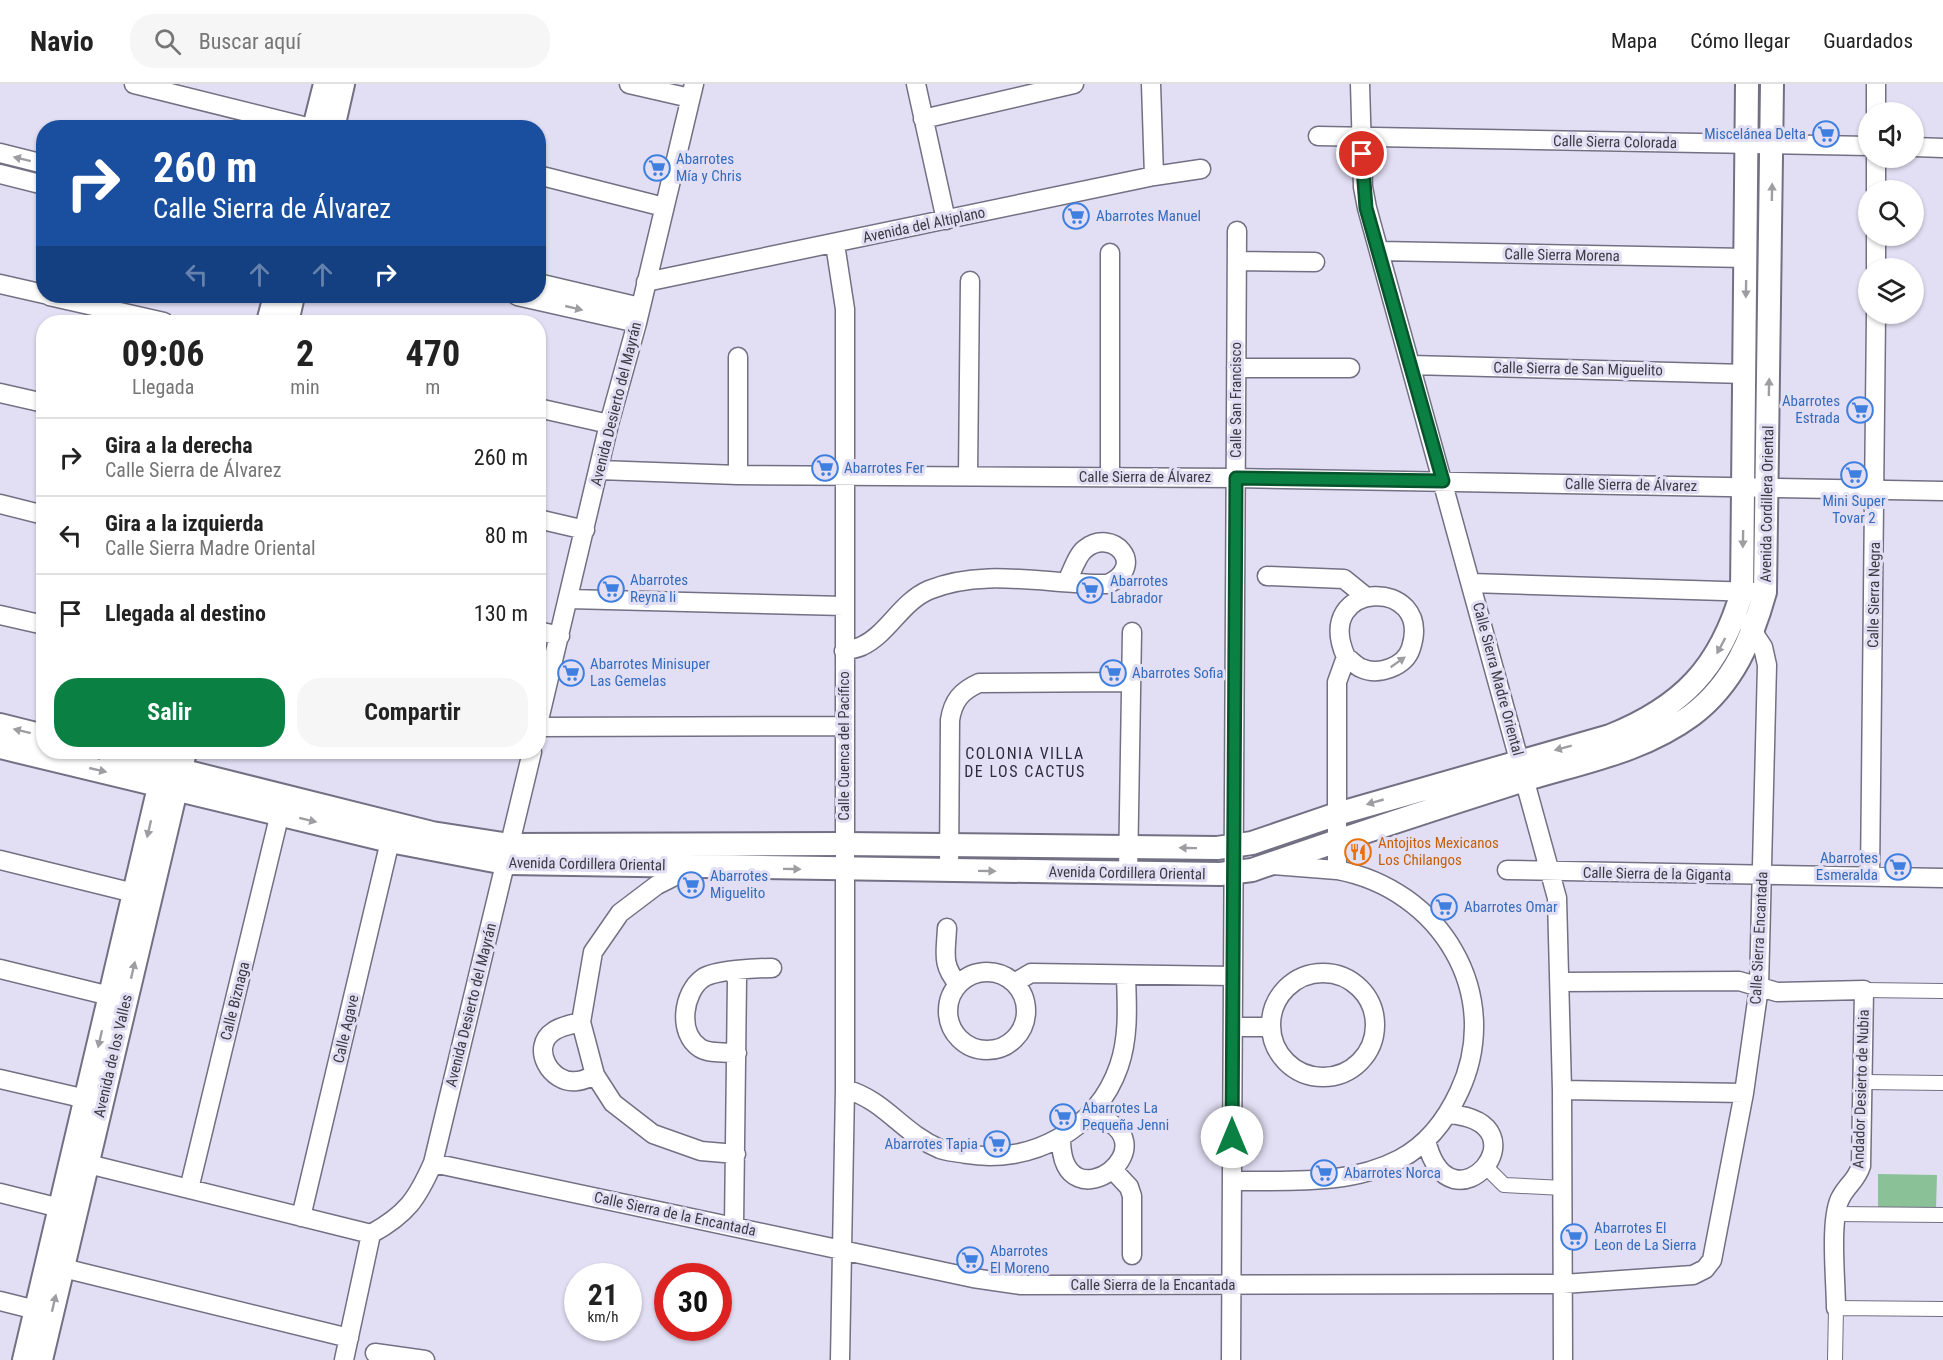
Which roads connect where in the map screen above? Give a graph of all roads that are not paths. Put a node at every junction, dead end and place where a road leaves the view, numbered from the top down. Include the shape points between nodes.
1 (134, 84) edge
2 (325, 84) edge
3 (343, 84) edge
4 (629, 84) edge
5 (916, 84) edge
6 (1074, 84) edge
7 (1151, 84) edge
8 (1360, 84) edge
9 (1748, 84) edge
10 (1772, 84) edge
11 (1876, 84) edge
12 (692, 91) edge
13 (1876, 102) edge
14 (923, 118) junction
15 (296, 120) edge
16 (328, 120) edge
17 (330, 120) edge
18 (1318, 136) dead end
19 (1361, 137) junction
20 (1747, 144) junction
21 (1772, 145) junction
22 (1858, 146) edge
23 (1924, 147) edge
24 (1943, 148) edge
25 (0, 153) edge
26 (36, 162) edge
27 (1201, 169) dead end
28 (0, 174) edge
29 (1154, 176) junction
30 (546, 177) edge
31 (36, 183) edge
32 (664, 207) junction
33 (946, 220) junction
34 (1237, 231) dead end
35 (835, 244) junction
36 (1379, 251) junction
37 (1110, 253) dead end
38 (1746, 258) junction
39 (1237, 261) junction
40 (1316, 262) dead end
41 (970, 281) dead end
42 (646, 282) junction
43 (0, 284) edge
44 (546, 286) edge
45 (36, 292) edge
46 (546, 301) edge
47 (80, 303) edge
48 (133, 315) edge
49 (638, 315) junction
50 (1876, 324) edge
51 (738, 357) dead end
52 (1411, 365) junction
53 (1236, 368) junction
54 (1350, 368) dead end
55 (1745, 374) junction
56 (0, 393) edge
57 (36, 401) edge
58 (546, 410) edge
59 (609, 424) junction
60 (599, 470) junction
61 (738, 475) junction
62 (843, 476) junction
63 (968, 476) junction
64 (1110, 477) junction
65 (1236, 478) junction
66 (1443, 481) junction
67 (1743, 487) junction
68 (1768, 487) junction
69 (1876, 489) junction
70 (1943, 491) edge
71 (0, 504) edge
72 (36, 512) edge
73 (546, 521) edge
74 (585, 530) junction
75 (1268, 576) dead end
76 (1067, 581) dead end
77 (1471, 583) junction
78 (1765, 592) junction
79 (1365, 596) junction
80 (569, 599) junction
81 (1739, 601) junction
82 (844, 606) junction
83 (0, 615) edge
84 (36, 623) edge
85 (1132, 632) dead end
86 (1754, 632) junction
87 (546, 633) edge
88 (560, 636) junction
89 (844, 651) junction
90 (1346, 657) junction
91 (1131, 682) junction
92 (546, 693) edge
93 (0, 725) edge
94 (546, 725) edge
95 (844, 726) junction
96 (36, 734) edge
97 (0, 747) edge
98 (36, 751) edge
99 (98, 759) edge
100 (136, 759) edge
101 (530, 759) edge
102 (172, 768) edge
103 (1523, 770) junction
104 (280, 813) junction
105 (1337, 814) junction
106 (390, 841) junction
107 (1337, 842) junction
108 (843, 844) junction
109 (949, 845) junction
110 (1233, 847) junction
111 (1128, 848) junction
112 (507, 854) junction
113 (0, 860) edge
114 (1269, 864) junction
115 (693, 867) junction
116 (844, 870) junction
117 (1337, 870) junction
118 (1507, 870) dead end
119 (949, 871) junction
120 (1128, 873) junction
121 (1551, 873) junction
122 (1233, 874) junction
123 (1762, 876) junction
124 (1870, 877) junction
125 (1943, 878) edge
126 (134, 893) junction
127 (947, 928) dead end
128 (772, 968) dead end
129 (0, 969) edge
130 (733, 973) junction
131 (1126, 976) junction
132 (1233, 976) junction
133 (1560, 982) junction
134 (1014, 983) junction
135 (958, 984) junction
136 (1759, 987) junction
137 (1864, 990) junction
138 (1943, 991) edge
139 (110, 996) junction
140 (581, 1022) junction
141 (1233, 1027) junction
142 (1270, 1027) junction
143 (737, 1053) junction
144 (595, 1075) junction
145 (0, 1078) edge
146 (1863, 1082) junction
147 (1943, 1083) edge
148 (845, 1089) junction
149 (1562, 1090) junction
150 (1744, 1093) junction
151 (86, 1099) junction
152 (1089, 1114) junction
153 (1449, 1114) junction
154 (1060, 1138) junction
155 (1426, 1140) junction
156 (736, 1154) junction
157 (79, 1162) junction
158 (433, 1162) junction
159 (1487, 1168) junction
160 (1114, 1171) junction
161 (1232, 1182) junction
162 (1563, 1188) junction
163 (189, 1189) junction
164 (0, 1193) edge
165 (60, 1208) junction
166 (1835, 1214) junction
167 (1943, 1215) edge
168 (301, 1217) junction
169 (734, 1226) junction
170 (371, 1234) junction
171 (840, 1249) junction
172 (1132, 1255) dead end
173 (63, 1268) junction
174 (1705, 1269) joint
175 (1563, 1284) junction
176 (1231, 1285) junction
177 (0, 1301) edge
178 (1836, 1308) junction
179 (1943, 1309) edge
180 (36, 1310) junction
181 (349, 1338) junction
182 (375, 1353) dead end
183 (24, 1360) edge
184 (41, 1360) edge
185 (344, 1360) edge
186 (423, 1360) edge
187 (840, 1360) edge
188 (1231, 1360) edge
189 (1563, 1360) edge
190 (1834, 1360) edge

1 - 15 street
2 - 16 street
3 - 17 street
4 - 12 street
5 - 14 street
6 - 14 street
7 - 29 street
8 - 19 street, Calle Sierra Madre Oriental
9 - 20 street, Avenida Cordillera Oriental
10 - 21 street, Avenida Cordillera Oriental
11 - 13 street
12 - 32 street, Avenida Desierto del Mayrán
14 - 33 street
18 - 19 street, Calle Sierra Colorada
19 - 20 street, Calle Sierra Colorada
19 - 36 street, Calle Sierra Madre Oriental via 1363,187
20 - 21 street, Calle Sierra Colorada
20 - 38 street, Avenida Cordillera Oriental
21 - 22 street, Calle Sierra Colorada
68 -> 21 street, Avenida Cordillera Oriental
23 - 24 street
26 -> 25 street
27 - 29 street, Avenida del Altiplano
28 - 31 street
29 - 33 street, Avenida del Altiplano
30 - 32 street
32 - 42 street, Avenida Desierto del Mayrán
33 - 35 street, Avenida del Altiplano
34 - 39 street, Calle San Francisco
35 - 42 street, Avenida del Altiplano
35 - 62 street, Calle Cuenca del Pacífico via 845,309
36 - 38 street, Calle Sierra Morena
36 - 52 street, Calle Sierra Madre Oriental
37 - 64 street
38 -> 55 street, Avenida Cordillera Oriental
39 - 40 street
39 - 53 street, Calle San Francisco
41 - 63 street
42 - 49 street, Avenida Desierto del Mayrán
43 - 45 street
44 - 49 street
46 -> 49 street
47 - 48 street
49 - 59 street, Avenida Desierto del Mayrán
50 - 69 street, Calle Sierra Negra
51 - 61 street
52 - 55 street, Calle Sierra de San Miguelito
52 - 66 street, Calle Sierra Madre Oriental
53 - 54 street
53 - 65 street, Calle San Francisco
55 - 67 street, Avenida Cordillera Oriental
56 - 57 street
58 - 59 street
59 - 60 street, Avenida Desierto del Mayrán
60 - 61 street, Calle Sierra de Álvarez
60 - 74 street, Avenida Desierto del Mayrán
61 - 62 street, Calle Sierra de Álvarez
62 - 63 street, Calle Sierra de Álvarez
62 - 82 street, Calle Cuenca del Pacífico
63 - 64 street, Calle Sierra de Álvarez
64 - 65 street, Calle Sierra de Álvarez
65 - 66 street, Calle Sierra de Álvarez
65 - 110 street, Calle San Francisco
66 - 67 street, Calle Sierra de Álvarez
66 - 77 street, Calle Sierra Madre Oriental
67 - 68 street, Calle Sierra de Álvarez
67 -> 81 street, Avenida Cordillera Oriental
68 - 69 street, Calle Sierra de Álvarez
68 - 78 street, Avenida Cordillera Oriental
69 - 70 street, Calle Sierra de Álvarez
69 - 124 street, Calle Sierra Negra
71 - 72 street
73 - 74 street
74 - 80 street, Avenida Desierto del Mayrán
75 - 79 street via 1344,579
76 - 89 street via 951,582 907,603 862,646
77 - 81 street
77 - 103 street, Calle Sierra Madre Oriental
78 - 81 street
78 - 86 street, Avenida Cordillera Oriental
79 - 90 street via 1349,606 1340,621 1339,640
90 -> 79 street via 1361,668 1379,671 1397,666 1413,644 1412,617 1400,602 1383,595
80 - 82 street
80 - 88 street, Avenida Desierto del Mayrán
81 - 86 street, Calle Sierra Encantada
81 -> 103 street, Avenida Cordillera Oriental via 1719,651 1696,683 1670,705 1644,722
82 - 89 street, Calle Cuenca del Pacífico
83 - 84 street
85 - 91 street
86 - 103 street, Avenida Cordillera Oriental via 1718,691 1694,714 1662,735 1623,752
86 - 123 street, Calle Sierra Encantada via 1767,664
87 - 88 street
88 - 92 street, Avenida Desierto del Mayrán
89 - 95 street, Calle Cuenca del Pacífico
90 - 105 street via 1336,681
91 - 109 street via 979,683 958,697 950,720
91 - 111 street
96 -> 93 street
94 - 95 street
95 - 108 street, Calle Cuenca del Pacífico
97 -> 98 street, Avenida Cordillera Oriental
99 -> 102 street, Avenida Cordillera Oriental
100 - 102 street, Avenida Cordillera Oriental
101 - 112 street, Avenida Desierto del Mayrán
102 - 104 street, Avenida Cordillera Oriental
102 - 112 street, Avenida Cordillera Oriental
102 -> 126 street, Avenida de los Valles
157 -> 102 street, Avenida de los Valles
103 -> 105 street, Avenida Cordillera Oriental
103 - 107 street, Avenida Cordillera Oriental
103 - 121 street, Calle Sierra Madre Oriental
104 -> 106 street, Avenida Cordillera Oriental
104 - 163 street, Calle Biznaga
105 - 107 street
105 - 110 street, Avenida Cordillera Oriental
106 - 112 street, Avenida Cordillera Oriental
106 - 168 street, Calle Agave
107 - 114 street, Avenida Cordillera Oriental
107 - 117 street
108 - 109 street, Avenida Cordillera Oriental
108 - 112 street, Avenida Cordillera Oriental
108 - 116 street, Calle Cuenca del Pacífico
109 - 111 street, Avenida Cordillera Oriental
109 - 119 street
110 -> 111 street, Avenida Cordillera Oriental
110 - 122 street, Calle San Francisco
111 - 120 street
112 - 115 street, Avenida Cordillera Oriental
112 - 158 street, Avenida Desierto del Mayrán
113 - 126 street
114 - 117 street
114 - 122 street, Avenida Cordillera Oriental
115 -> 116 street, Avenida Cordillera Oriental
115 - 140 street via 657,885 621,913 600,942 593,952
116 - 119 street, Avenida Cordillera Oriental
116 - 148 street, Calle Cuenca del Pacífico
117 - 153 street via 1387,886 1417,905 1443,934 1464,969 1473,999 1475,1038 1470,1068
118 - 121 street, Calle Sierra de la Giganta
119 -> 120 street, Avenida Cordillera Oriental
120 - 122 street, Avenida Cordillera Oriental
121 - 123 street, Calle Sierra de la Giganta
121 - 133 street, Calle Sierra Madre Oriental via 1560,923
122 - 132 street, Calle San Francisco
123 - 124 street, Calle Sierra de la Giganta
123 - 136 street, Calle Sierra Encantada
124 - 125 street, Calle Sierra de la Giganta
126 - 139 street, Avenida de los Valles
127 - 135 street via 945,964
128 - 130 street
129 - 139 street
130 - 143 street via 737,979
130 - 143 street via 724,971 704,977 693,988 687,999 685,1027 701,1048
131 - 132 street
131 - 134 street via 1031,973
131 - 152 street via 1127,1027 1119,1067
132 - 141 street, Calle San Francisco
133 - 136 street, Andador Desierto de Nubia via 1738,981
133 - 149 street, Calle Sierra Madre Oriental
134 - 135 street via 986,972 971,975
134 - 135 street via 1026,1010 1023,1025 1015,1038 988,1050 966,1044 951,1027 947,1012
136 - 137 street, Andador Desierto de Nubia via 1777,992
136 - 150 street, Calle Sierra Encantada
137 - 138 street, Andador Desierto de Nubia
137 - 146 street, Andador Desierto de Nubia
139 -> 151 street, Avenida de los Valles
140 - 144 street
140 - 144 street via 554,1030 543,1052 549,1071 561,1079 576,1082
141 - 142 street
141 - 161 street, Calle San Francisco
142 - 142 street via 1275,1047 1287,1064 1304,1074 1324,1078 1345,1073 1361,1061 1372,1044 1376,1024 1371,1004 1359,987 1342,976 1321,973 1301,978 1285,989 1274,1007
143 - 156 street
144 - 156 street via 613,1103 652,1134 700,1151
145 - 151 street
146 - 147 street
146 - 166 street, Andador Desierto de Nubia via 1861,1166
148 - 154 street via 864,1094 909,1133 942,1150 1009,1156 1040,1150
148 - 171 street, Calle Cuenca del Pacífico
149 - 150 street
149 - 162 street, Calle Sierra Madre Oriental
150 - 174 street, Calle Sierra Encantada via 1712,1260
151 - 157 street, Avenida de los Valles
152 - 154 street
152 - 160 street via 1118,1128 1124,1142 1122,1158
153 - 155 street
153 - 159 street via 1478,1119 1488,1128 1494,1141
154 - 160 street via 1060,1152 1076,1175 1102,1178
155 - 159 street via 1438,1170 1449,1178 1470,1178
155 - 161 street via 1376,1171 1340,1179
156 - 169 street
157 - 163 street
157 - 165 street, Avenida de los Valles
157 - 173 street, Avenida de los Valles
158 - 169 street, Calle Sierra de la Encantada
158 - 170 street, Avenida Desierto del Mayrán via 420,1193 405,1212
159 - 162 street via 1504,1185
160 - 172 street via 1132,1196
161 - 176 street, Calle San Francisco
162 - 175 street, Calle Sierra Madre Oriental
163 - 168 street
164 - 165 street
165 - 180 street, Avenida de los Valles
166 - 167 street
166 - 178 street, Andador Desierto de Nubia
168 - 170 street
169 - 171 street, Calle Sierra de la Encantada
170 - 181 street
171 - 176 street, Calle Sierra de la Encantada via 1021,1285
171 - 187 street, Calle Cuenca del Pacífico
173 - 181 street
184 -> 173 street, Avenida de los Valles
174 - 175 street, Calle Sierra de la Encantada via 1693,1275
175 - 176 street, Calle Sierra de la Encantada
175 - 189 street, Calle Sierra Madre Oriental
176 - 188 street, Calle San Francisco
177 - 180 street
178 - 179 street
178 - 190 street, Andador Desierto de Nubia
180 - 183 street, Avenida de los Valles
181 - 185 street
182 - 186 street

